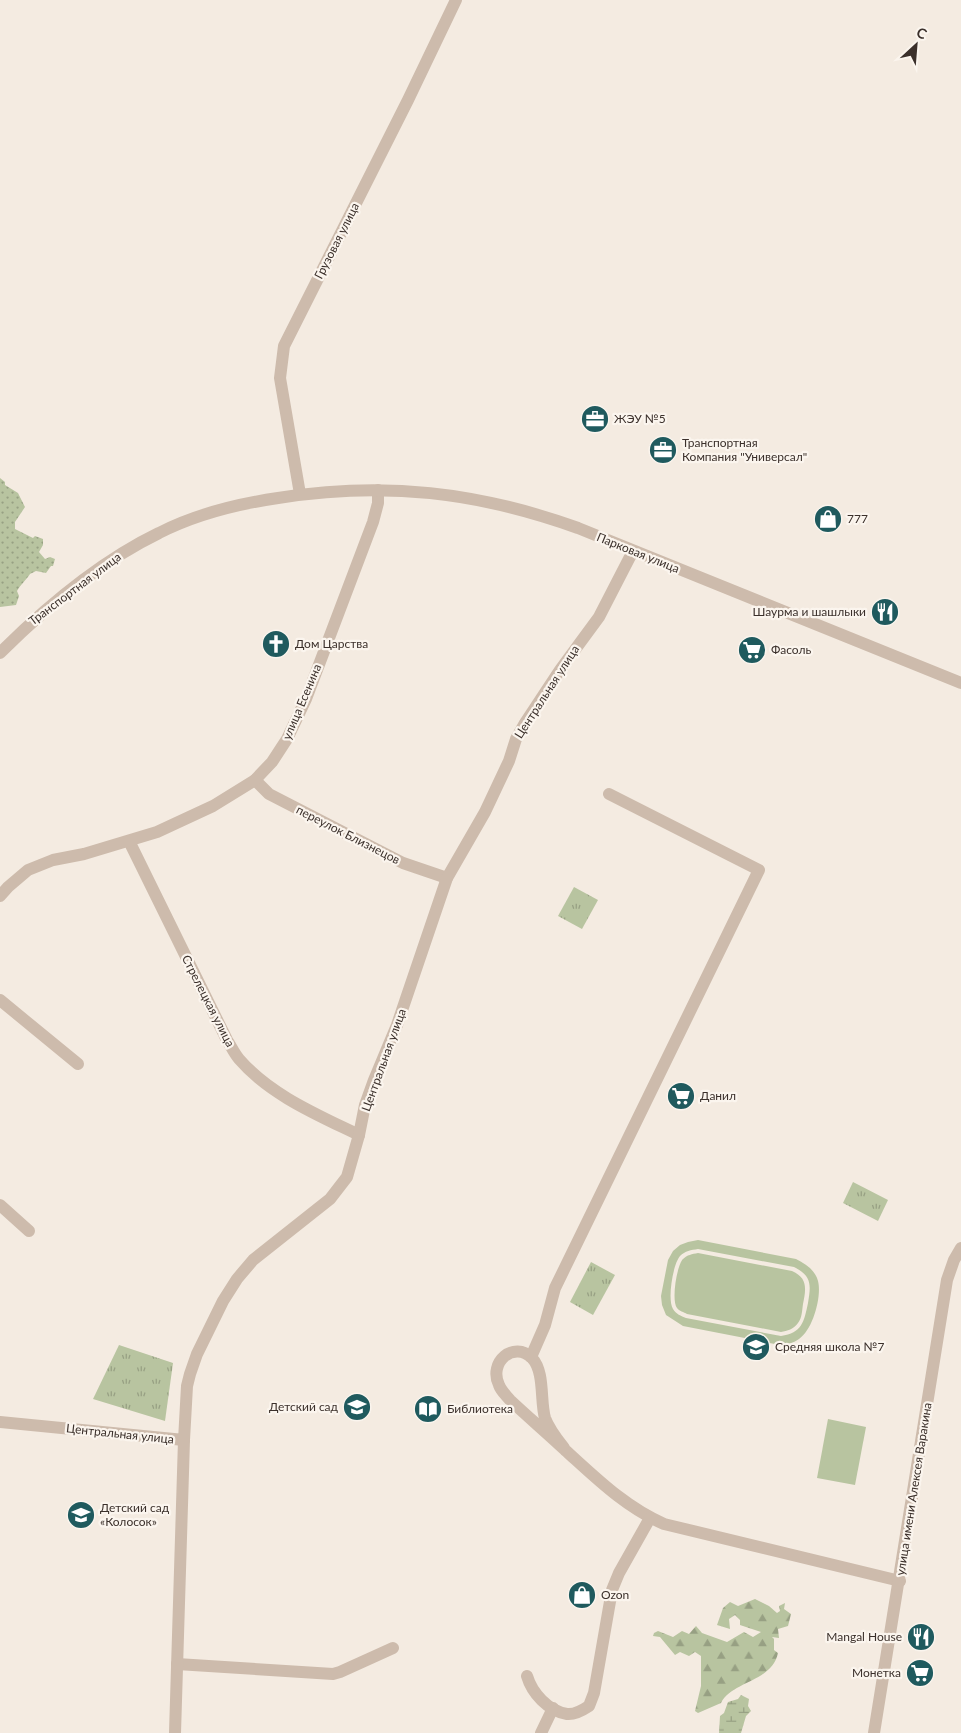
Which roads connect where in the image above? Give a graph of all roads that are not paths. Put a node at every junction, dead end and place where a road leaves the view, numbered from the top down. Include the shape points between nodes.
1 (456, 0) edge
2 (378, 490) junction
3 (300, 494) junction
4 (633, 551) junction
5 (0, 653) edge
6 (961, 683) edge
7 (255, 780) junction
8 (609, 794) dead end
9 (129, 840) junction
10 (447, 878) junction
11 (0, 896) edge
12 (0, 1000) edge
13 (78, 1064) dead end
14 (359, 1135) junction
15 (0, 1205) edge
16 (29, 1231) dead end
17 (961, 1248) edge
18 (531, 1357) junction
19 (0, 1422) edge
20 (184, 1440) junction
21 (564, 1448) junction
22 (650, 1518) junction
23 (900, 1581) junction
24 (393, 1648) dead end
25 (177, 1664) junction
26 (527, 1676) dead end
27 (553, 1708) junction
28 (175, 1733) edge
29 (541, 1733) edge
30 (874, 1733) edge

1 - 3 street, Грузовая улица via 284,346 280,378
2 - 3 street, Парковая улица
2 - 4 street, Парковая улица via 425,492 501,504 546,517
2 - 7 street, улица Есенина via 373,522 306,699 288,739
3 - 5 street, Транспортная улица via 217,510 159,533 79,583 23,629
4 - 6 street, Парковая улица
4 - 10 street, Центральная улица via 599,617 525,723 485,812
7 - 9 street, улица Есенина via 213,806 157,832
7 - 10 street, переулок Близнецов via 269,794 403,863
8 - 18 street via 759,870 555,1288 545,1325
9 - 11 street, улица Есенина via 28,870
9 - 14 street, Стрелецкая улица via 226,1040 238,1058 291,1101
10 - 14 street, Центральная улица via 397,1025 374,1080
12 - 13 street
14 - 20 street, Центральная улица via 347,1177 330,1199 253,1260 223,1301 190,1374
15 - 16 street
17 - 23 street, улица имени Алексея Варакина via 946,1280
18 - 21 street via 540,1372 545,1419
18 - 21 street via 517,1352 503,1357 496,1370 498,1384 510,1400
19 - 20 street, Центральная улица
20 - 25 street
21 - 22 street via 595,1478
22 - 23 street
22 - 27 street via 612,1590 589,1706 567,1714
23 - 30 street, улица имени Алексея Варакина
24 - 25 street via 333,1674
25 - 28 street
26 - 27 street via 536,1695
27 - 29 street

